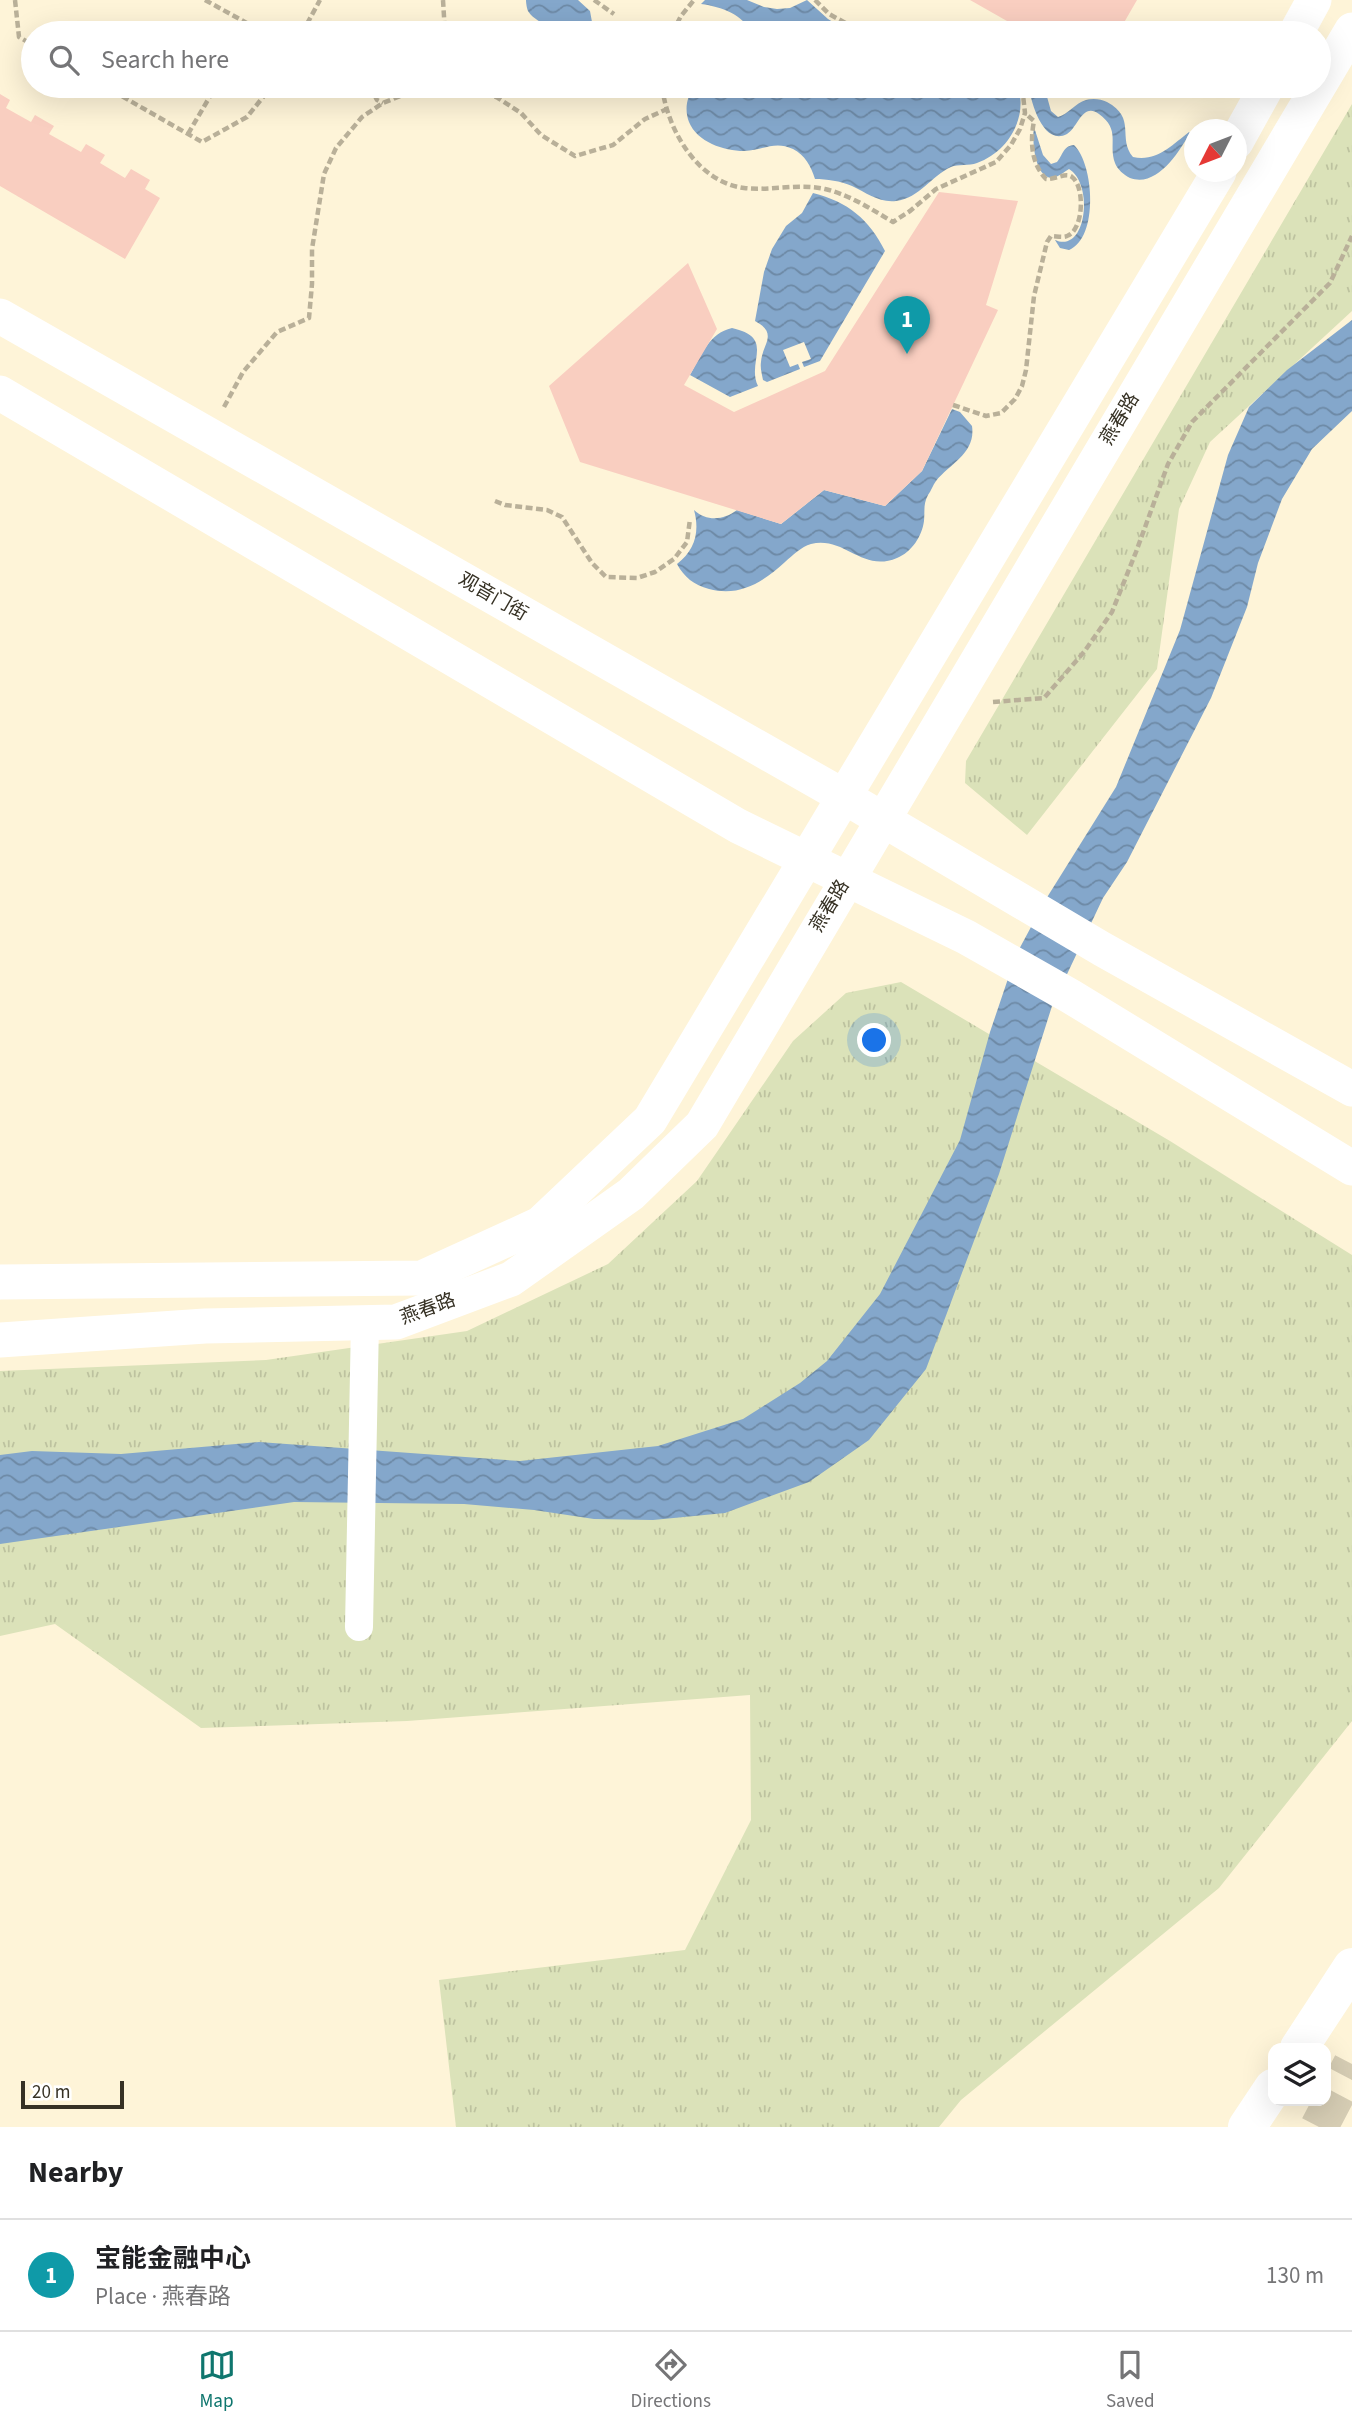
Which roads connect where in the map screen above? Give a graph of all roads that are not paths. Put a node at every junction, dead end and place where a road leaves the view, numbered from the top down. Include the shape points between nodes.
1 (1314, 0) edge
2 (1303, 21) edge
3 (1352, 30) edge
4 (1331, 65) edge
5 (1261, 98) edge
6 (1311, 98) edge
7 (1247, 123) edge
8 (1213, 182) edge
9 (0, 316) edge
10 (0, 393) edge
11 (844, 796) junction
12 (882, 819) junction
13 (806, 859) junction
14 (847, 879) junction
15 (1352, 1089) edge
16 (1352, 1168) edge
17 (0, 1282) edge
18 (365, 1322) junction
19 (0, 1340) edge
20 (359, 1627) dead end
21 (1352, 1967) edge
22 (1302, 2043) edge
23 (1268, 2096) edge
24 (1247, 2127) edge

1 - 2 street
3 - 4 street, 燕春路
5 - 7 street
6 - 12 street, 燕春路
8 - 11 street, 燕春路
9 - 11 street, 观音门街
10 - 13 street via 738,826
11 - 12 street, 观音门街
11 - 13 street, 燕春路
12 - 14 street, 燕春路
12 - 15 street, 观音门街
13 - 14 street
13 - 17 street, 燕春路 via 650,1120 540,1224 422,1278
14 - 16 street via 966,937 1070,996
14 - 18 street, 燕春路 via 702,1125 631,1194 511,1279 396,1322
18 - 19 street, 燕春路 via 205,1326
18 - 20 street
21 - 22 main road
23 - 24 main road

